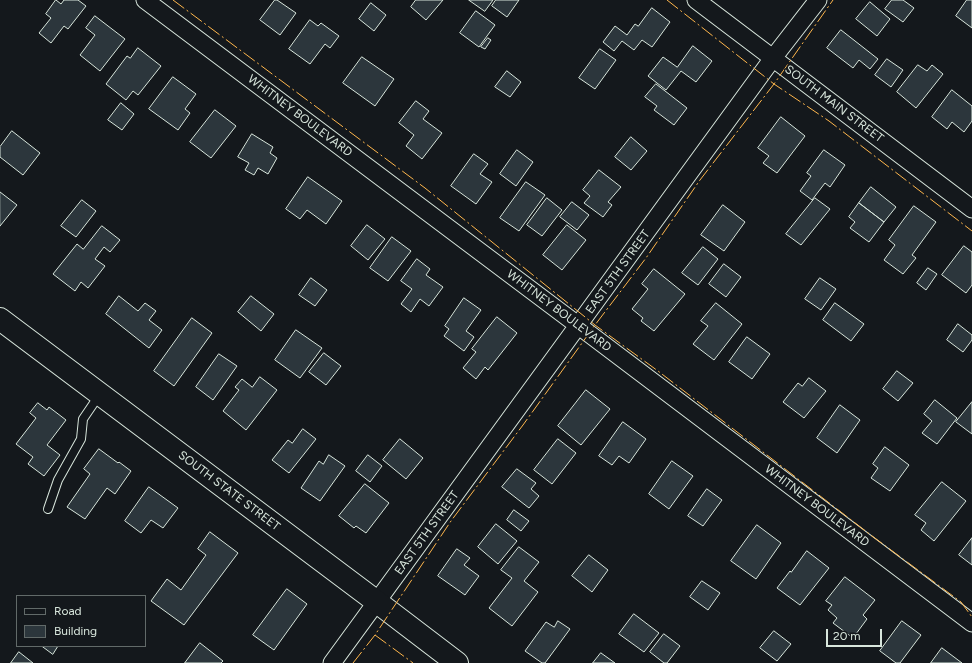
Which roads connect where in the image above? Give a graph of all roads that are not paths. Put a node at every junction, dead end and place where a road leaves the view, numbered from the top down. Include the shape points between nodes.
1 (144, 0) edge
2 (696, 0) edge
3 (818, 0) edge
4 (774, 58) junction
5 (972, 209) edge
6 (0, 319) edge
7 (579, 326) junction
8 (100, 394) junction
9 (48, 509) dead end
10 (377, 602) junction
11 (972, 623) edge
12 (332, 663) edge
13 (457, 663) edge

1 - 7 street, WHITNEY BOULEVARD
2 - 4 street, SOUTH MAIN STREET
3 - 4 street, EAST 5TH STREET
4 - 5 street, SOUTH MAIN STREET
4 - 7 street, EAST 5TH STREET
6 - 8 main road, SOUTH STATE STREET
7 - 10 street, EAST 5TH STREET
7 - 11 street, WHITNEY BOULEVARD
8 - 9 lane via 83,419 80,438 58,480
8 - 10 main road, SOUTH STATE STREET
10 - 12 street, EAST 5TH STREET
10 - 13 main road, SOUTH STATE STREET

